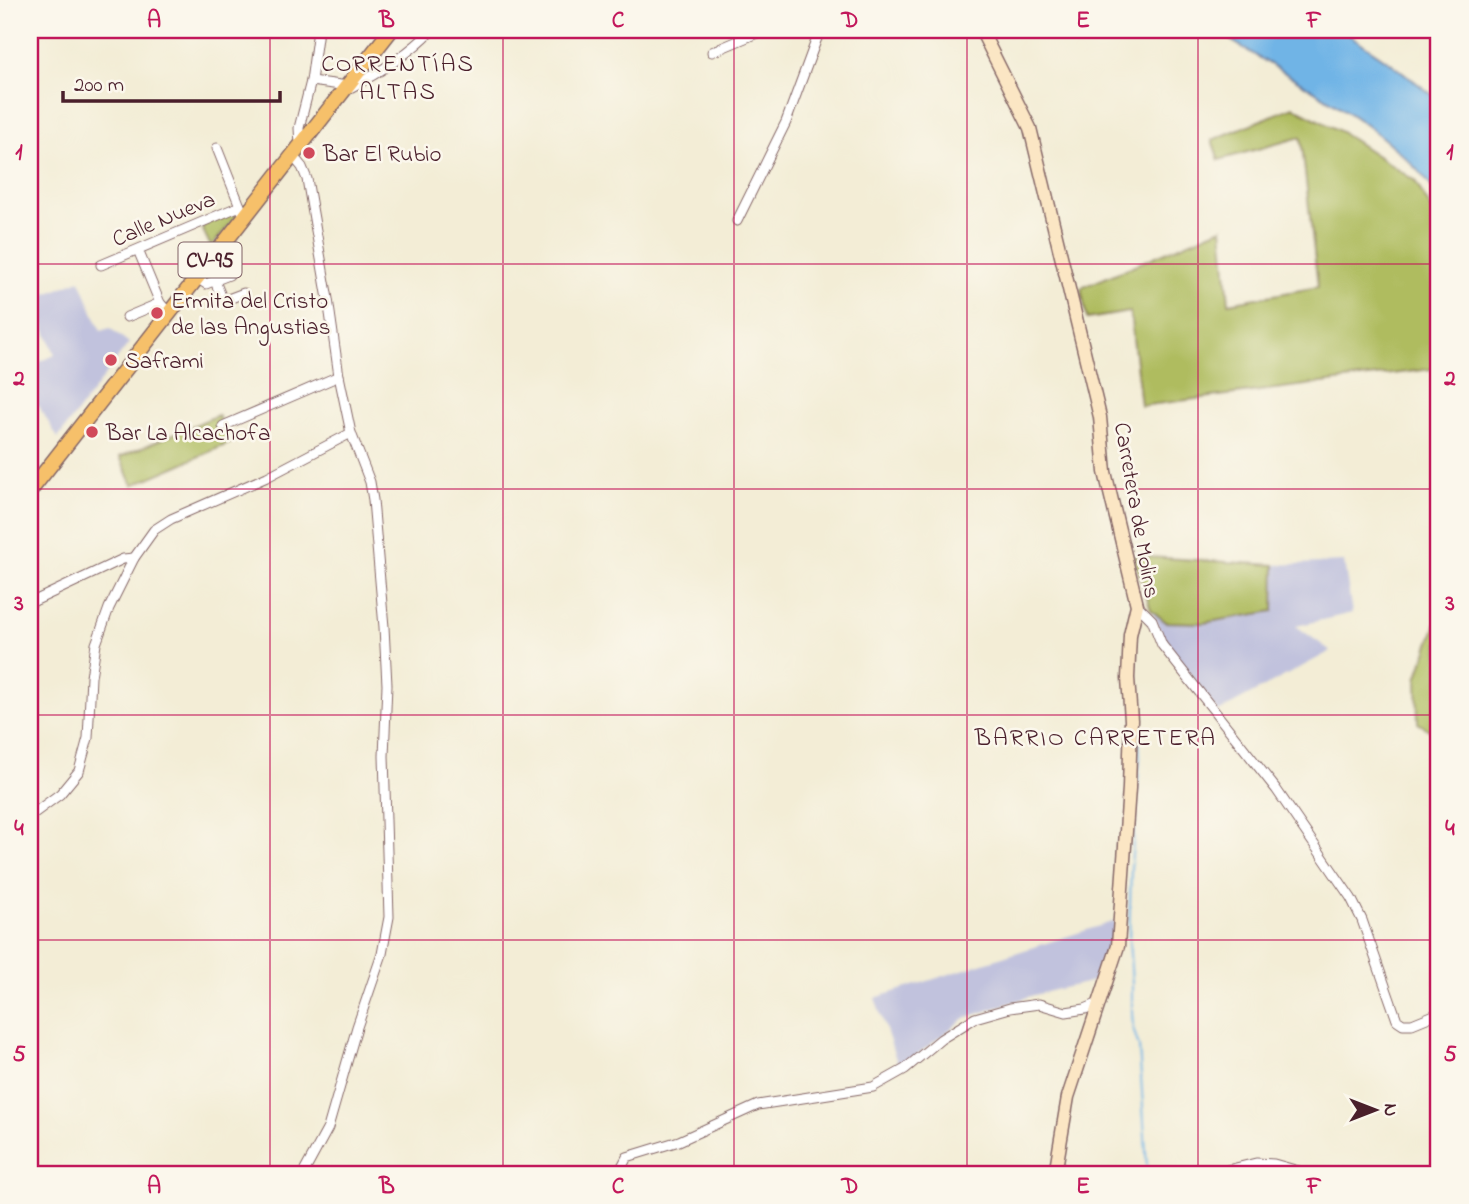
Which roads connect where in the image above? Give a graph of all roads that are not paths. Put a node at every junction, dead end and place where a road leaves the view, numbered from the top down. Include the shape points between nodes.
1 (318, 30) edge
2 (391, 30) edge
3 (432, 30) edge
4 (764, 30) edge
5 (820, 30) edge
6 (981, 30) edge
7 (712, 52) dead end
8 (311, 81) junction
9 (346, 89) junction
10 (217, 148) dead end
11 (296, 150) junction
12 (242, 211) junction
13 (737, 220) dead end
14 (138, 250) junction
15 (101, 265) dead end
16 (229, 275) dead end
17 (197, 278) junction
18 (215, 281) junction
19 (244, 293) dead end
20 (164, 308) junction
21 (127, 317) dead end
22 (338, 376) junction
23 (223, 426) dead end
24 (351, 433) junction
25 (30, 491) edge
26 (134, 558) junction
27 (30, 603) edge
28 (1137, 605) junction
29 (30, 816) edge
30 (1099, 1003) junction
31 (1439, 1013) edge
32 (303, 1174) edge
33 (618, 1174) edge
34 (1055, 1174) edge
35 (1211, 1174) edge
36 (1310, 1174) edge

1 - 8 street
2 - 9 main road, CV-95
3 - 9 street via 380,73
4 - 7 street
5 - 13 street via 786,122
6 - 28 street, Carretera de Molins via 1030,128 1100,417 1105,472
8 - 9 street
8 - 11 street
9 - 11 main road, CV-95
10 - 12 street
11 - 12 main road, CV-95
11 - 22 street via 307,179
12 - 14 street, Calle Nueva
12 - 17 main road, CV-95
14 - 15 street, Calle Nueva
14 - 20 street
16 - 18 street
17 - 18 street via 206,285
17 - 20 main road, CV-95
18 - 19 street via 223,301
20 - 21 street
20 - 25 main road, CV-95
22 - 23 street
22 - 24 street
24 - 26 street via 171,519 154,530
24 - 32 street via 370,482 382,603 387,685 386,940 328,1128
26 - 27 street via 122,559
26 - 29 street via 96,644 88,738 79,771 60,794
28 - 30 street, Carretera de Molins via 1130,635 1129,788 1118,946
28 - 31 street via 1152,620 1162,645 1276,789 1351,898 1397,1020 1412,1024
30 - 33 street via 1066,1012 1039,1004 975,1018 873,1087 758,1105 627,1157
30 - 34 street, Carretera de Molins via 1068,1097
35 - 36 street via 1256,1163

